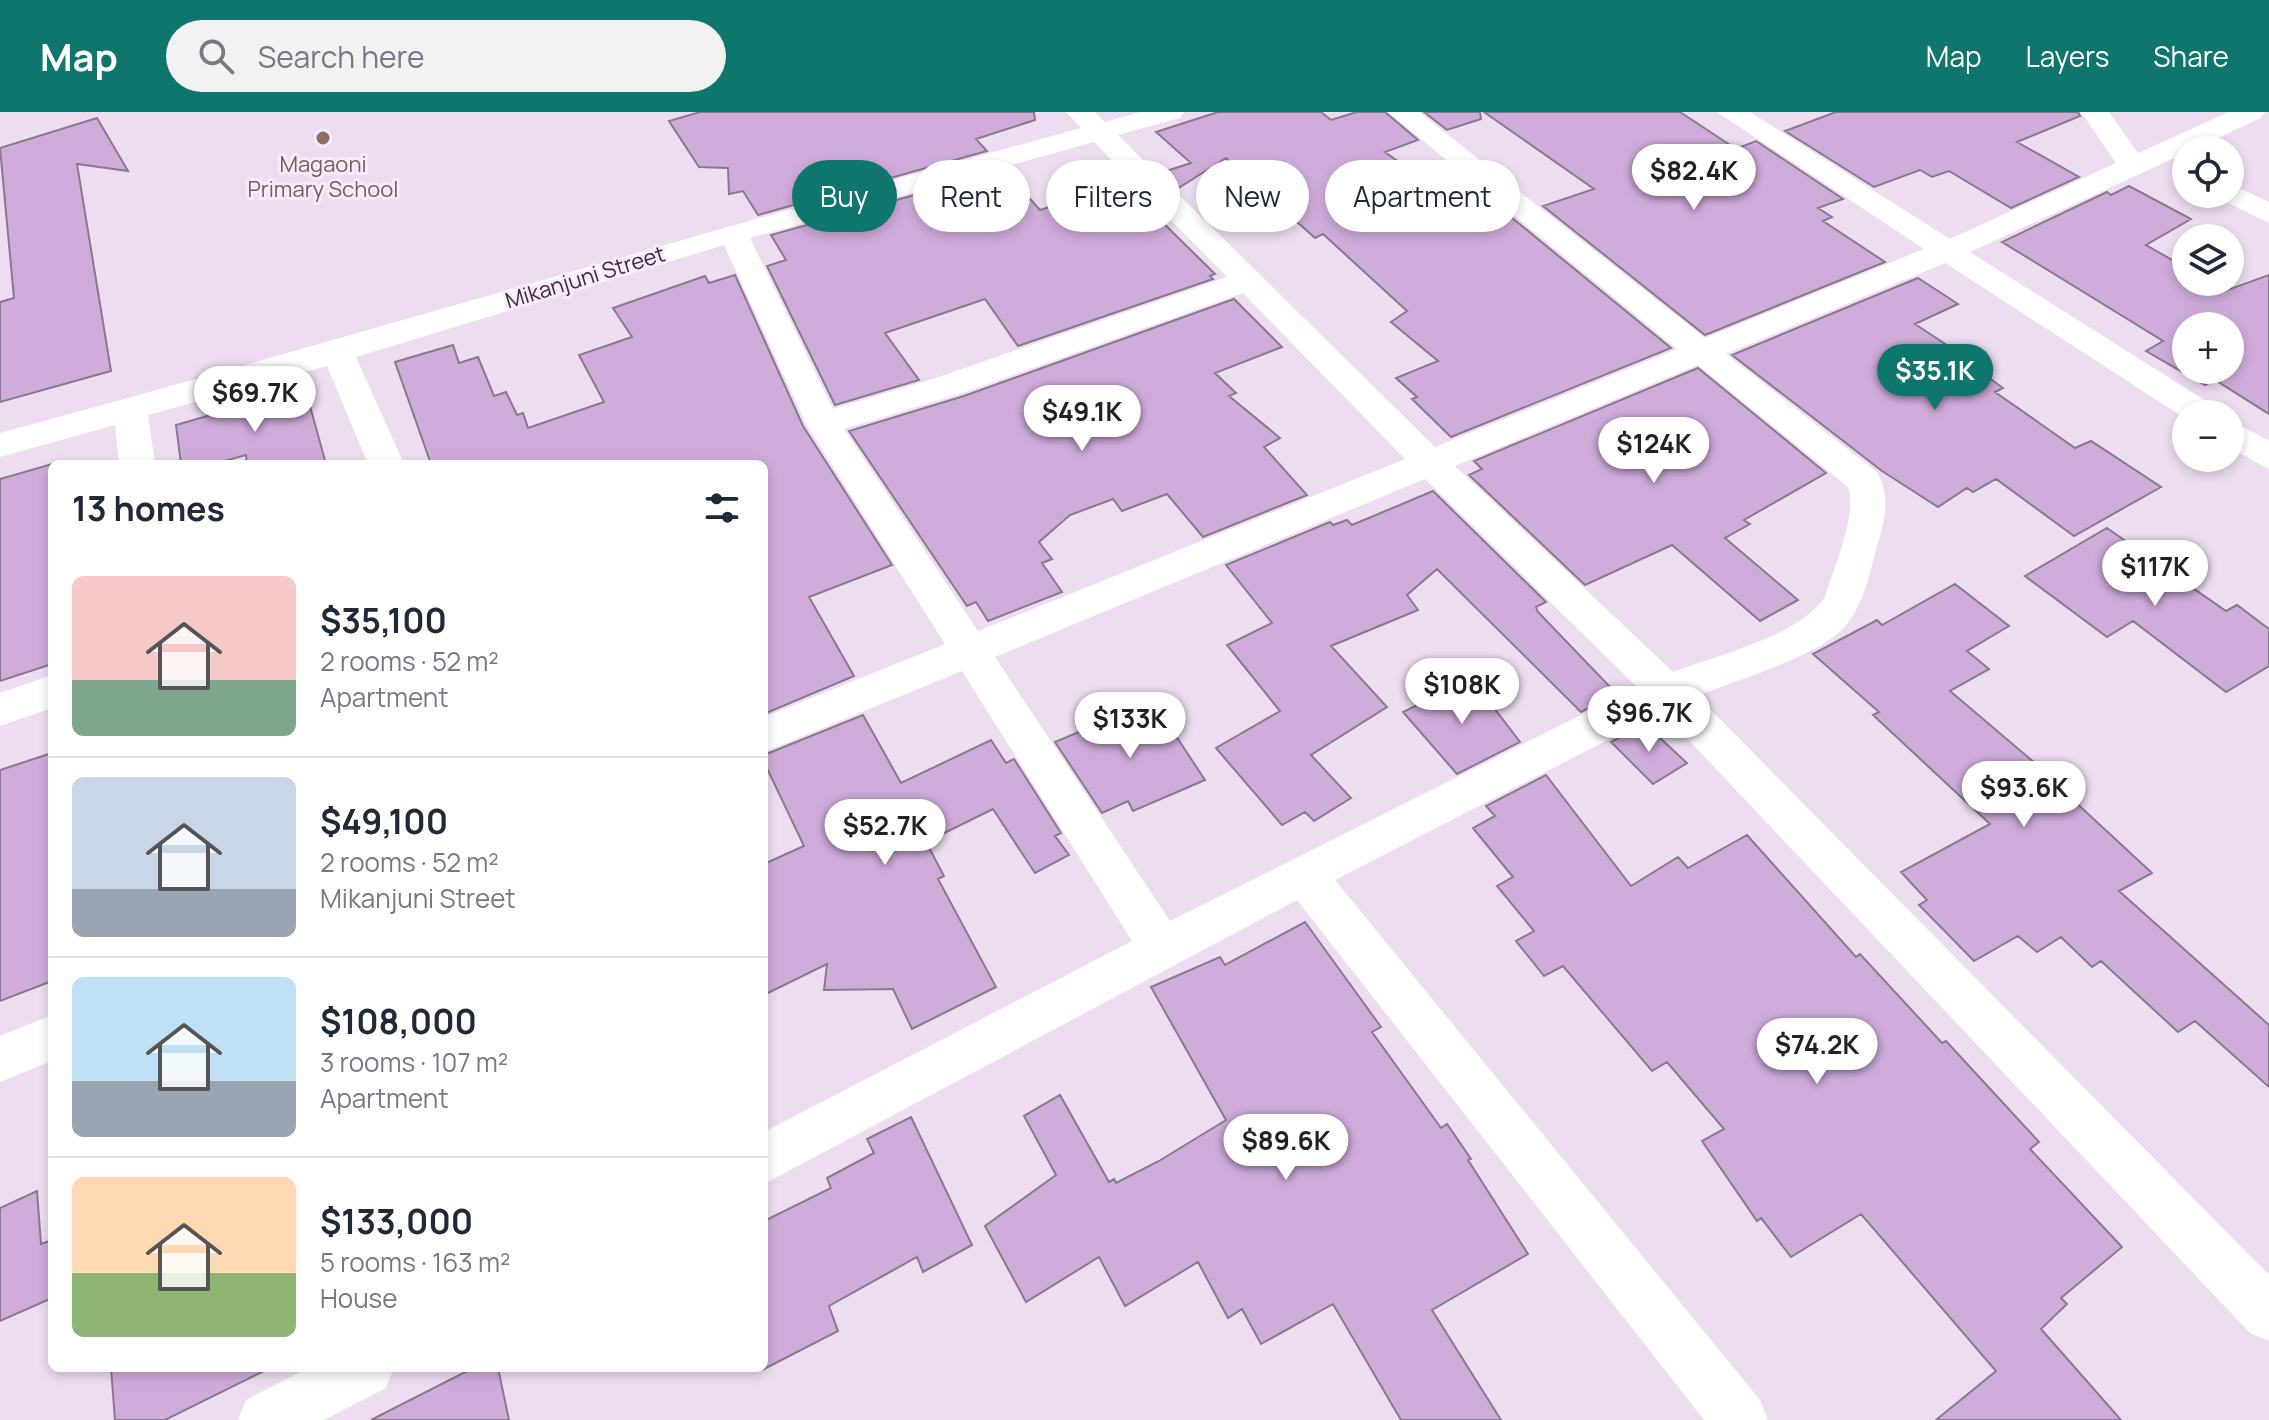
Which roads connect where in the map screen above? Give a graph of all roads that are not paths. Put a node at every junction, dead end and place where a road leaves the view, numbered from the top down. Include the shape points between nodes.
1 (1170, 112) edge
2 (1402, 112) edge
3 (1731, 112) edge
4 (2095, 112) edge
5 (2251, 112) edge
6 (1090, 122) edge
7 (2159, 164) edge
8 (2244, 201) edge
9 (2269, 214) edge
10 (733, 233) junction
11 (1949, 250) junction
12 (1250, 280) junction
13 (1700, 351) junction
14 (337, 352) junction
15 (2180, 400) edge
16 (130, 408) junction
17 (823, 424) junction
18 (2244, 441) edge
19 (0, 445) edge
20 (2269, 457) edge
21 (136, 460) edge
22 (384, 460) edge
23 (1429, 462) junction
24 (969, 650) junction
25 (1667, 691) junction
26 (48, 692) edge
27 (0, 710) edge
28 (768, 733) edge
29 (1303, 874) junction
30 (1162, 948) junction
31 (48, 1040) edge
32 (0, 1059) edge
33 (768, 1157) edge
34 (2269, 1314) edge
35 (358, 1372) edge
36 (266, 1420) edge
37 (1740, 1420) edge

1 - 6 street, Mikanjuni Street
2 - 13 street
3 - 11 street
4 - 7 street
5 - 7 street
6 - 10 street, Mikanjuni Street
6 - 12 street
7 - 11 street
8 - 9 street
10 - 14 street, Mikanjuni Street
10 - 17 street
11 - 13 street
11 - 15 street
12 - 17 street
12 - 23 street
13 - 23 street
13 - 25 street via 1857,475 1868,488 1869,502 1843,600 1823,626 1767,654
14 - 16 street, Mikanjuni Street
14 - 22 street
16 - 19 street, Mikanjuni Street
16 - 21 street
17 - 24 street
18 - 20 street
23 - 24 street
23 - 25 street
24 - 28 street
24 - 30 street
25 - 29 street
25 - 34 street
26 - 27 street
29 - 30 street
29 - 37 street
30 - 33 street
31 - 32 street
35 - 36 street

